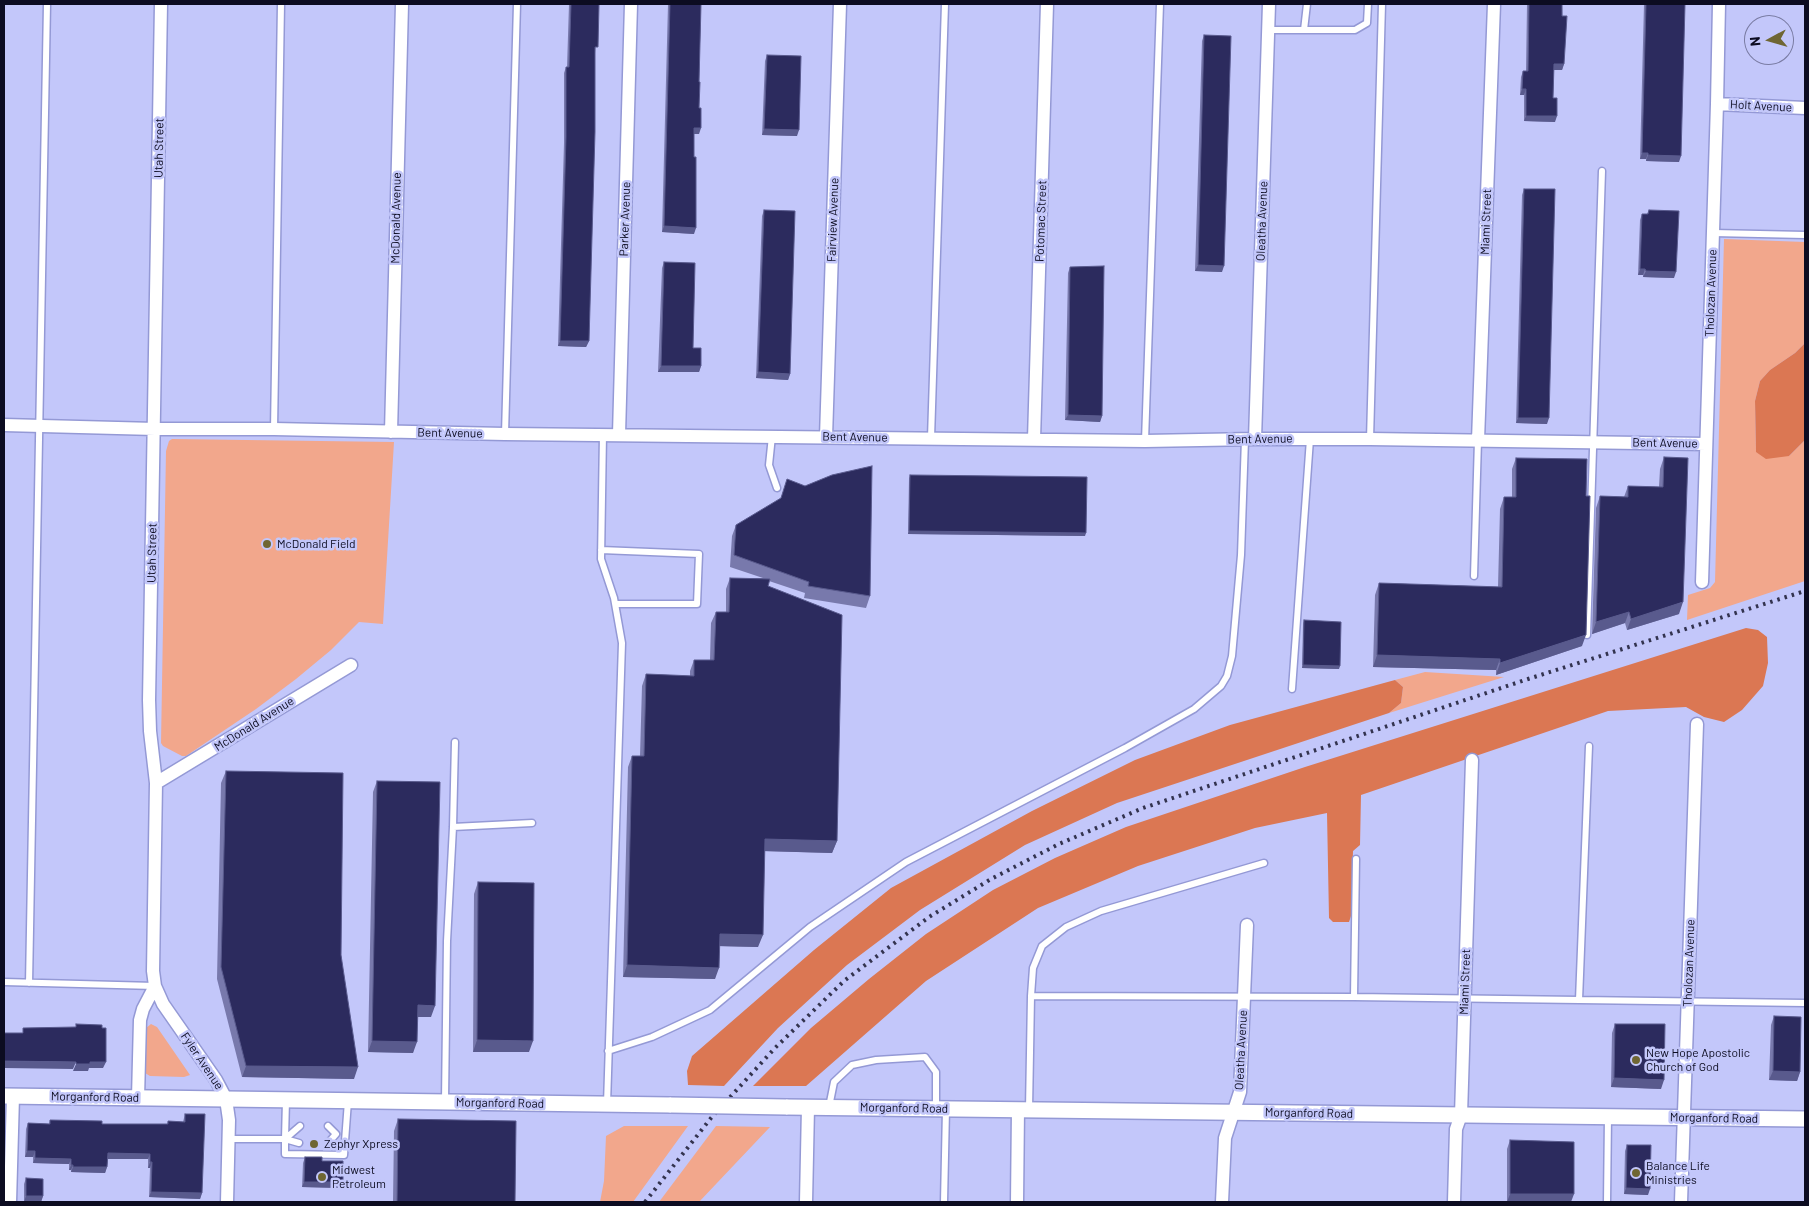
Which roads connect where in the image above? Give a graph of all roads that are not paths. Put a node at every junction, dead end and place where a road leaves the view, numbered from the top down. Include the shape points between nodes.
1 (47, 4) edge
2 (161, 4) edge
3 (281, 4) edge
4 (402, 4) edge
5 (516, 4) edge
6 (631, 4) edge
7 (840, 4) edge
8 (945, 4) edge
9 (1047, 4) edge
10 (1160, 4) edge
11 (1269, 4) edge
12 (1308, 4) edge
13 (1368, 4) edge
14 (1382, 4) edge
15 (1494, 4) edge
16 (1719, 4) edge
17 (1268, 30) junction
18 (1304, 30) junction
19 (1717, 104) junction
20 (1805, 108) edge
21 (1602, 170) dead end
22 (1713, 233) junction
23 (1805, 235) edge
24 (4, 425) edge
25 (40, 426) junction
26 (155, 429) junction
27 (274, 429) junction
28 (391, 432) junction
29 (505, 434) junction
30 (603, 434) junction
31 (619, 434) junction
32 (772, 436) junction
33 (826, 437) junction
34 (931, 438) junction
35 (1034, 439) junction
36 (1250, 439) junction
37 (1310, 439) junction
38 (1370, 439) junction
39 (1478, 440) junction
40 (1145, 441) junction
41 (1592, 442) junction
42 (1706, 444) junction
43 (777, 488) dead end
44 (601, 550) junction
45 (1474, 576) dead end
46 (1702, 582) dead end
47 (616, 604) junction
48 (1587, 635) edge
49 (351, 665) dead end
50 (1292, 689) dead end
51 (1697, 724) dead end
52 (455, 742) dead end
53 (1589, 746) dead end
54 (1472, 760) dead end
55 (156, 783) junction
56 (532, 824) dead end
57 (453, 827) junction
58 (1356, 859) dead end
59 (1264, 863) dead end
60 (1246, 925) dead end
61 (4, 982) edge
62 (30, 982) junction
63 (155, 986) junction
64 (1031, 996) junction
65 (1244, 997) junction
66 (1354, 997) junction
67 (1465, 999) junction
68 (1579, 1000) junction
69 (1687, 1001) junction
70 (1805, 1003) edge
71 (608, 1051) junction
72 (9, 1096) edge
73 (138, 1098) junction
74 (226, 1099) junction
75 (286, 1100) junction
76 (348, 1101) junction
77 (444, 1102) junction
78 (607, 1104) junction
79 (808, 1107) junction
80 (829, 1107) junction
81 (941, 1108) junction
82 (1024, 1109) junction
83 (1233, 1112) junction
84 (1461, 1115) junction
85 (1608, 1116) junction
86 (1685, 1118) junction
87 (1805, 1119) edge
88 (300, 1126) dead end
89 (328, 1126) dead end
90 (336, 1134) junction
91 (345, 1135) junction
92 (229, 1139) junction
93 (285, 1139) junction
94 (328, 1142) dead end
95 (300, 1143) dead end
96 (10, 1202) edge
97 (227, 1202) edge
98 (806, 1202) edge
99 (944, 1202) edge
100 (1017, 1202) edge
101 (1222, 1202) edge
102 (1454, 1202) edge
103 (1606, 1202) edge
104 (1681, 1202) edge

1 - 25 lane
2 - 26 street, Utah Street
3 - 27 lane
4 - 28 street, McDonald Avenue
5 - 29 lane
6 - 31 street, Parker Avenue
7 - 33 street, Fairview Avenue
8 - 34 lane
9 - 35 street, Potomac Street
10 - 40 lane
11 - 17 street, Oleatha Avenue
12 - 18 lane
13 - 18 lane via 1367,23 1355,30
14 - 38 lane
15 - 39 street, Miami Street
16 - 19 street, Tholozan Avenue
17 - 18 lane
17 - 36 street, Oleatha Avenue
19 - 20 street, Holt Avenue
19 - 22 street, Tholozan Avenue
21 - 41 lane
22 - 23 lane
22 - 42 street, Tholozan Avenue
24 - 25 street, Bent Avenue
25 - 26 street, Bent Avenue
25 - 62 lane
26 - 27 street, Bent Avenue
26 - 55 street, Utah Street via 149,714
27 - 28 street, Bent Avenue
28 - 29 street, Bent Avenue
29 - 30 street, Bent Avenue
30 - 31 street, Bent Avenue
30 - 44 lane
31 - 32 street, Bent Avenue
32 - 33 street, Bent Avenue
32 - 43 lane via 769,465
33 - 34 street, Bent Avenue
34 - 35 street, Bent Avenue
35 - 40 street, Bent Avenue
36 - 37 street, Bent Avenue
36 - 40 street, Bent Avenue
36 - 71 lane via 1232,656 1221,686 1194,709 1125,748 906,862 810,927 710,1010 652,1037
37 - 38 street, Bent Avenue
37 - 50 lane
38 - 39 street, Bent Avenue
39 - 41 street, Bent Avenue
39 - 45 lane
41 - 42 street, Bent Avenue
41 - 48 lane
42 - 46 street, Tholozan Avenue
44 - 47 lane
44 - 47 lane via 699,554 697,604
47 - 71 lane via 622,643
49 - 55 street, McDonald Avenue
51 - 69 street, Tholozan Avenue
52 - 57 lane
53 - 68 lane
54 - 67 street, Miami Street
55 - 63 street, Utah Street via 152,956
56 - 57 lane
57 - 77 lane
58 - 66 lane
59 - 64 lane via 1102,912 1066,927 1042,946 1033,968
60 - 65 street, Oleatha Avenue
61 - 62 lane
62 - 63 lane
63 - 73 street via 140,1020
63 - 74 street, Fyler Avenue via 163,1004
64 - 65 lane
64 - 82 lane
65 - 66 lane
65 - 83 street, Oleatha Avenue via 1240,1092
66 - 67 lane
67 - 68 lane
67 - 84 street, Miami Street
68 - 69 lane
69 - 70 lane
69 - 86 street, Tholozan Avenue
71 - 78 lane
72 - 73 street, Morganford Road
72 - 96 street
73 - 74 street, Morganford Road
74 - 75 street, Morganford Road
74 - 92 street, Fyler Avenue
75 - 76 street, Morganford Road
75 - 93 lane
76 - 77 street, Morganford Road
76 - 91 lane
77 - 78 street, Morganford Road
78 - 79 street, Morganford Road, bridge
79 - 80 street, Morganford Road
79 - 98 street
80 - 81 street, Morganford Road
80 - 81 lane via 834,1082 852,1065 926,1057 936,1072
81 - 82 street, Morganford Road
81 - 99 lane
82 - 83 street, Morganford Road
82 - 100 street
83 - 84 street, Morganford Road
83 - 101 street, Oleatha Avenue via 1225,1138
84 - 85 street, Morganford Road
84 - 102 street, Miami Street via 1456,1129
85 - 86 street, Morganford Road
85 - 103 lane
86 - 87 street, Morganford Road
86 - 104 street, Tholozan Avenue
88 - 93 lane
89 - 90 lane
90 - 91 lane
90 - 94 lane
91 - 93 lane via 344,1154 285,1154
92 - 93 lane
92 - 97 street, Fyler Avenue
93 - 95 lane

